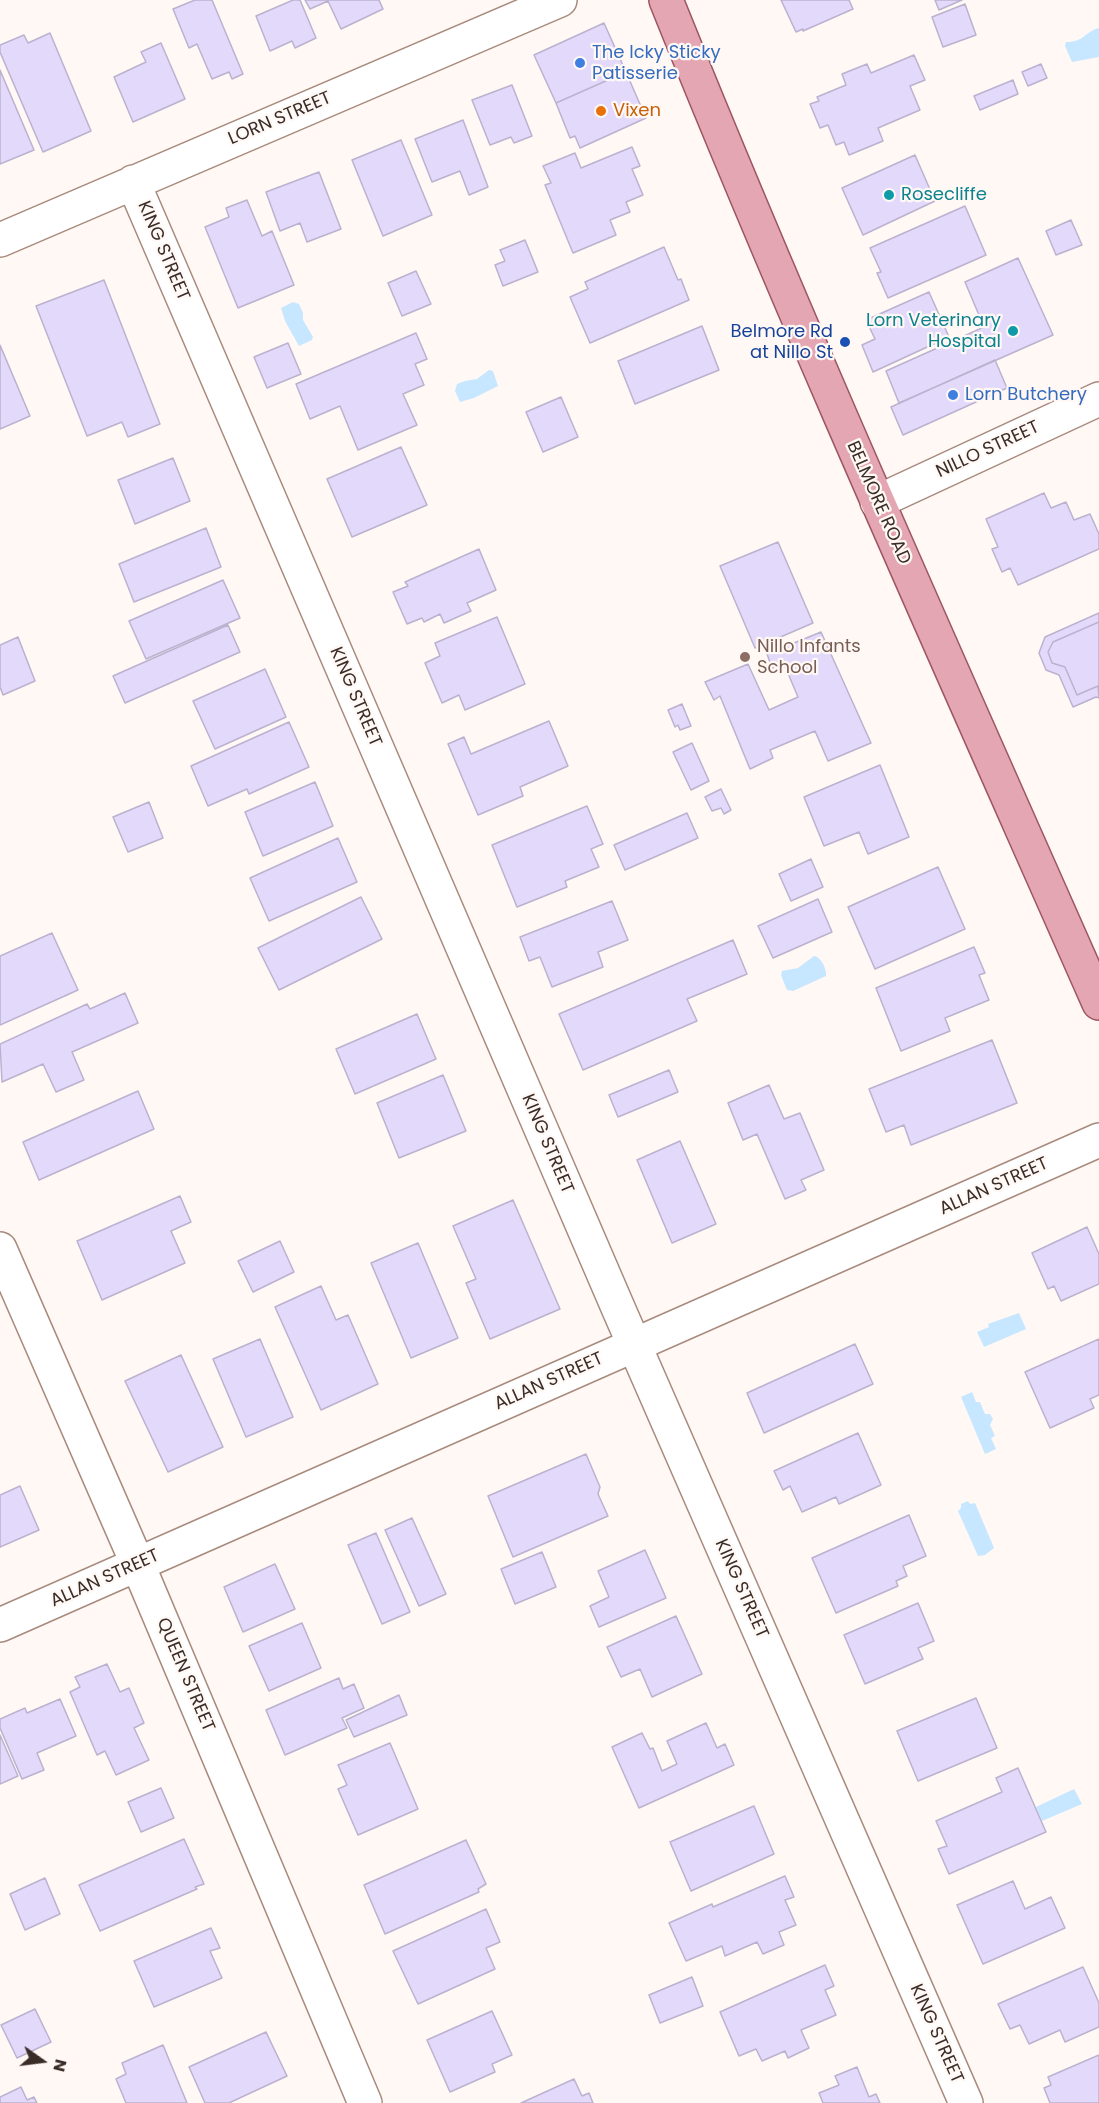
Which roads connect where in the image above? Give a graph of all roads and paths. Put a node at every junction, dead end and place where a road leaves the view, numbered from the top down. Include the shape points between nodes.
1 (560, 0) edge
2 (666, 0) edge
3 (133, 182) junction
4 (0, 240) edge
5 (1099, 399) edge
6 (877, 502) junction
7 (1099, 1003) edge
8 (1099, 1140) edge
9 (0, 1249) edge
10 (634, 1345) junction
11 (138, 1565) junction
12 (0, 1625) edge
13 (365, 2103) edge
14 (966, 2103) edge

1 - 3 street, LORN STREET
2 - 6 main road, BELMORE ROAD
3 - 4 street, LORN STREET
3 - 10 street, KING STREET
5 - 6 street, NILLO STREET
6 - 7 main road, BELMORE ROAD
8 - 10 street, ALLAN STREET
9 - 11 street, QUEEN STREET
10 - 11 street, ALLAN STREET
10 - 14 street, KING STREET
11 - 12 street, ALLAN STREET
11 - 13 street, QUEEN STREET

